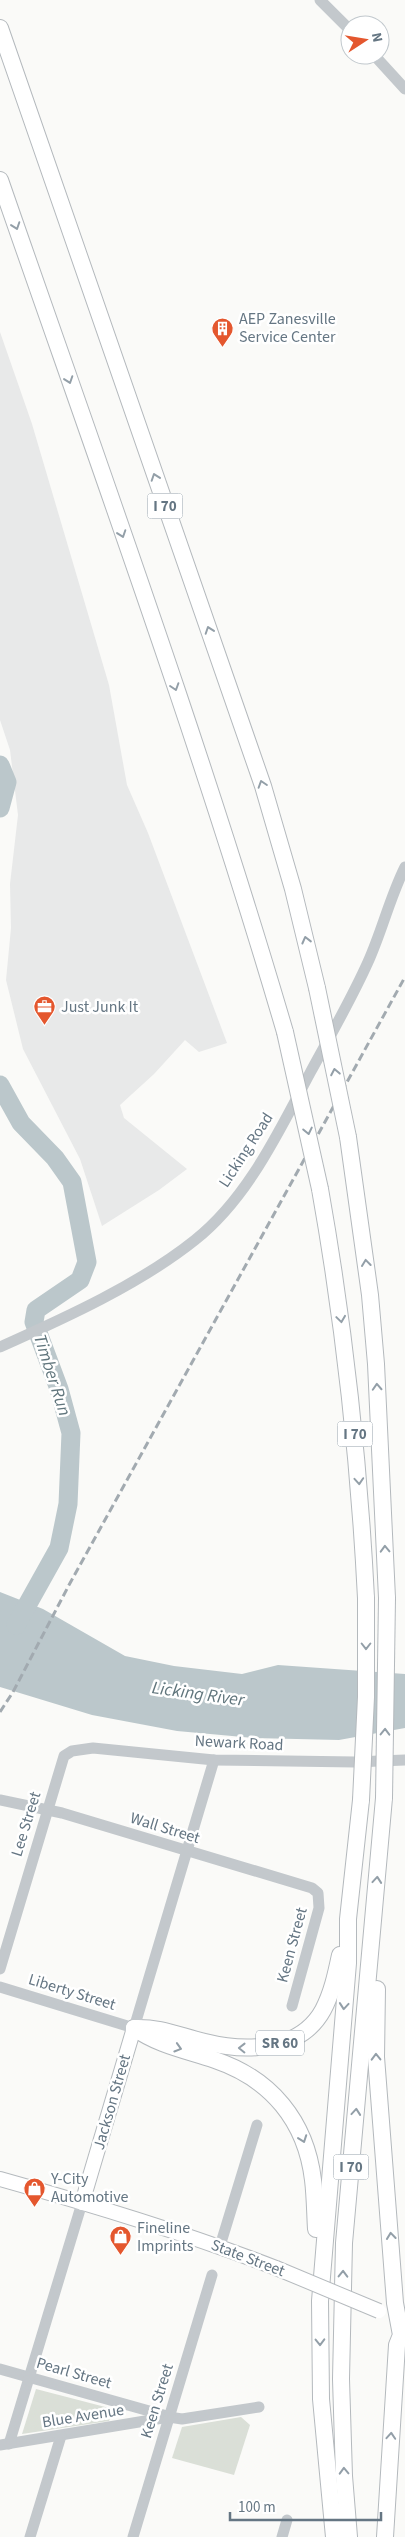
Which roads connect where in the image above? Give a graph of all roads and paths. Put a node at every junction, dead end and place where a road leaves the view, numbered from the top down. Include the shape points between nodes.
1 (320, 0) edge
2 (340, 20) edge
3 (0, 28) edge
4 (383, 65) edge
5 (405, 89) edge
6 (0, 180) edge
7 (405, 867) edge
8 (0, 1346) edge
9 (72, 1750) joint
10 (214, 1760) junction
11 (405, 1760) edge
12 (0, 1800) edge
13 (47, 1811) junction
14 (186, 1851) junction
15 (318, 1893) joint
16 (374, 1913) junction
17 (348, 1919) junction
18 (0, 1968) edge
19 (0, 1987) edge
20 (292, 2006) dead end
21 (134, 2028) junction
22 (257, 2125) dead end
23 (0, 2179) edge
24 (82, 2204) junction
25 (220, 2246) junction
26 (212, 2275) dead end
27 (320, 2302) junction
28 (402, 2321) edge
29 (0, 2369) edge
30 (30, 2377) junction
31 (259, 2407) dead end
32 (169, 2417) junction
33 (61, 2436) junction
34 (5, 2444) edge
35 (287, 2520) dead end
36 (30, 2537) edge
37 (133, 2537) edge
38 (282, 2537) edge
39 (334, 2537) edge
40 (349, 2537) edge
41 (385, 2537) edge

1 - 2 street
16 -> 3 highway, I 70, bridge via 384,1798 387,1598 370,1295 348,1136 293,889 263,786
4 - 5 street
6 -> 17 highway, I 70, bridge via 251,916 285,1032 320,1189 348,1366 366,1598 361,1800
7 - 8 street, Licking Road via 351,997 280,1129 237,1196 196,1239 147,1274
9 - 10 street, Newark Road via 93,1748
9 - 13 street, Lee Street via 64,1756
10 - 11 street, Newark Road
10 - 14 street, Jackson Street
12 - 13 street, Wall Street
13 - 14 street, Wall Street
13 - 18 street, Lee Street
14 - 15 street, Wall Street via 312,1888
14 - 21 street, Jackson Street
15 - 20 street, Keen Street via 319,1908
28 -> 16 highway via 382,2145 376,2057 378,1954
40 -> 16 highway, I 70 via 341,2379 344,2243
17 -> 21 highway, SR 60 via 334,1984 322,2012 292,2038 275,2045 233,2048 156,2027
17 -> 27 highway, I 70 via 348,1963
19 - 21 street, Liberty Street
21 - 24 main road, Jackson Street
21 -> 27 highway via 152,2040 239,2069 273,2092 288,2109 299,2127 314,2181
22 - 25 street
23 - 24 main road, State Street
24 - 25 main road, State Street
24 - 30 street, Jackson Street
25 - 28 main road, State Street, bridge
26 - 32 street, Keen Street
27 -> 39 highway, I 70 via 321,2399
41 -> 28 highway via 397,2345
29 - 30 street, Pearl Street
30 - 32 street, Pearl Street
30 - 34 street, Jackson Street
31 - 32 street, Blue Avenue via 182,2419
32 - 33 street, Blue Avenue
32 - 37 street, Keen Street
33 - 34 street, Blue Avenue
33 - 36 street
35 - 38 street

